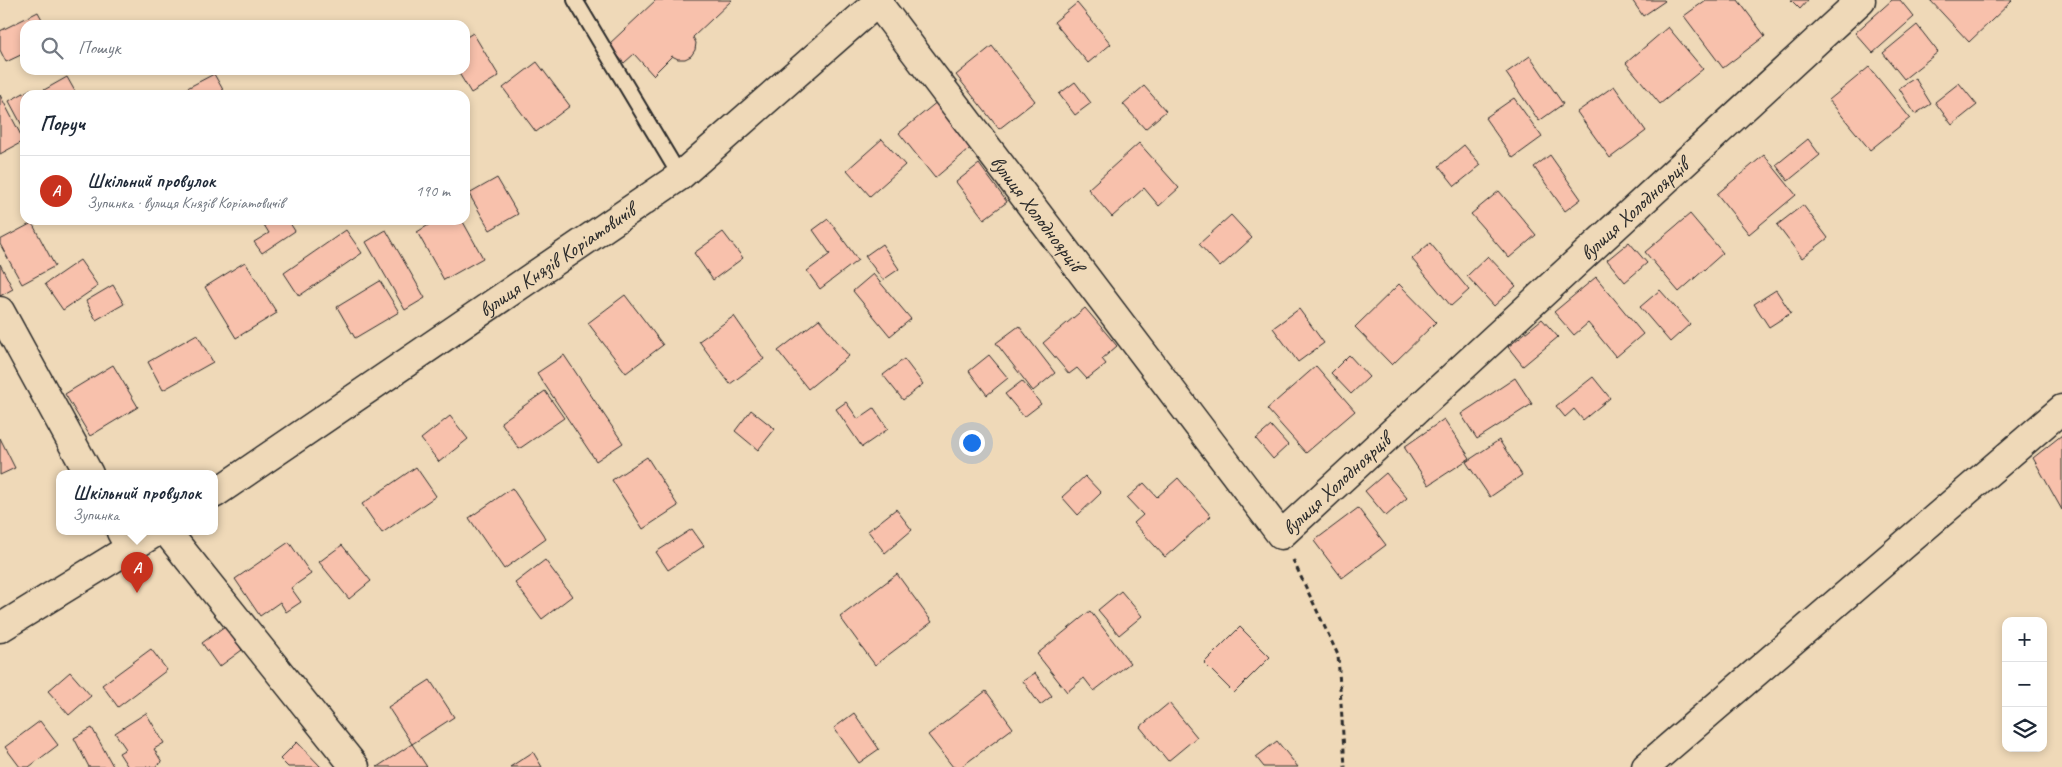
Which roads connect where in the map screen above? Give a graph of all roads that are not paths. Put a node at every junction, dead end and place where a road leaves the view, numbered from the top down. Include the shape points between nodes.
1 (575, 0) edge
2 (1861, 0) edge
3 (878, 1) edge
4 (680, 176) junction
5 (0, 311) edge
6 (2062, 409) edge
7 (87, 470) edge
8 (218, 491) edge
9 (144, 535) edge
10 (169, 535) edge
11 (125, 540) edge
12 (0, 628) edge
13 (355, 767) edge
14 (1646, 767) edge

1 - 4 lane
2 - 3 street, вулиця Холодноярців via 1281,535
3 - 4 street, вулиця Князів Коріатовичів
4 - 8 street, вулиця Князів Коріатовичів
5 - 7 street
6 - 14 street
9 - 11 street
10 - 13 street
11 - 12 street

